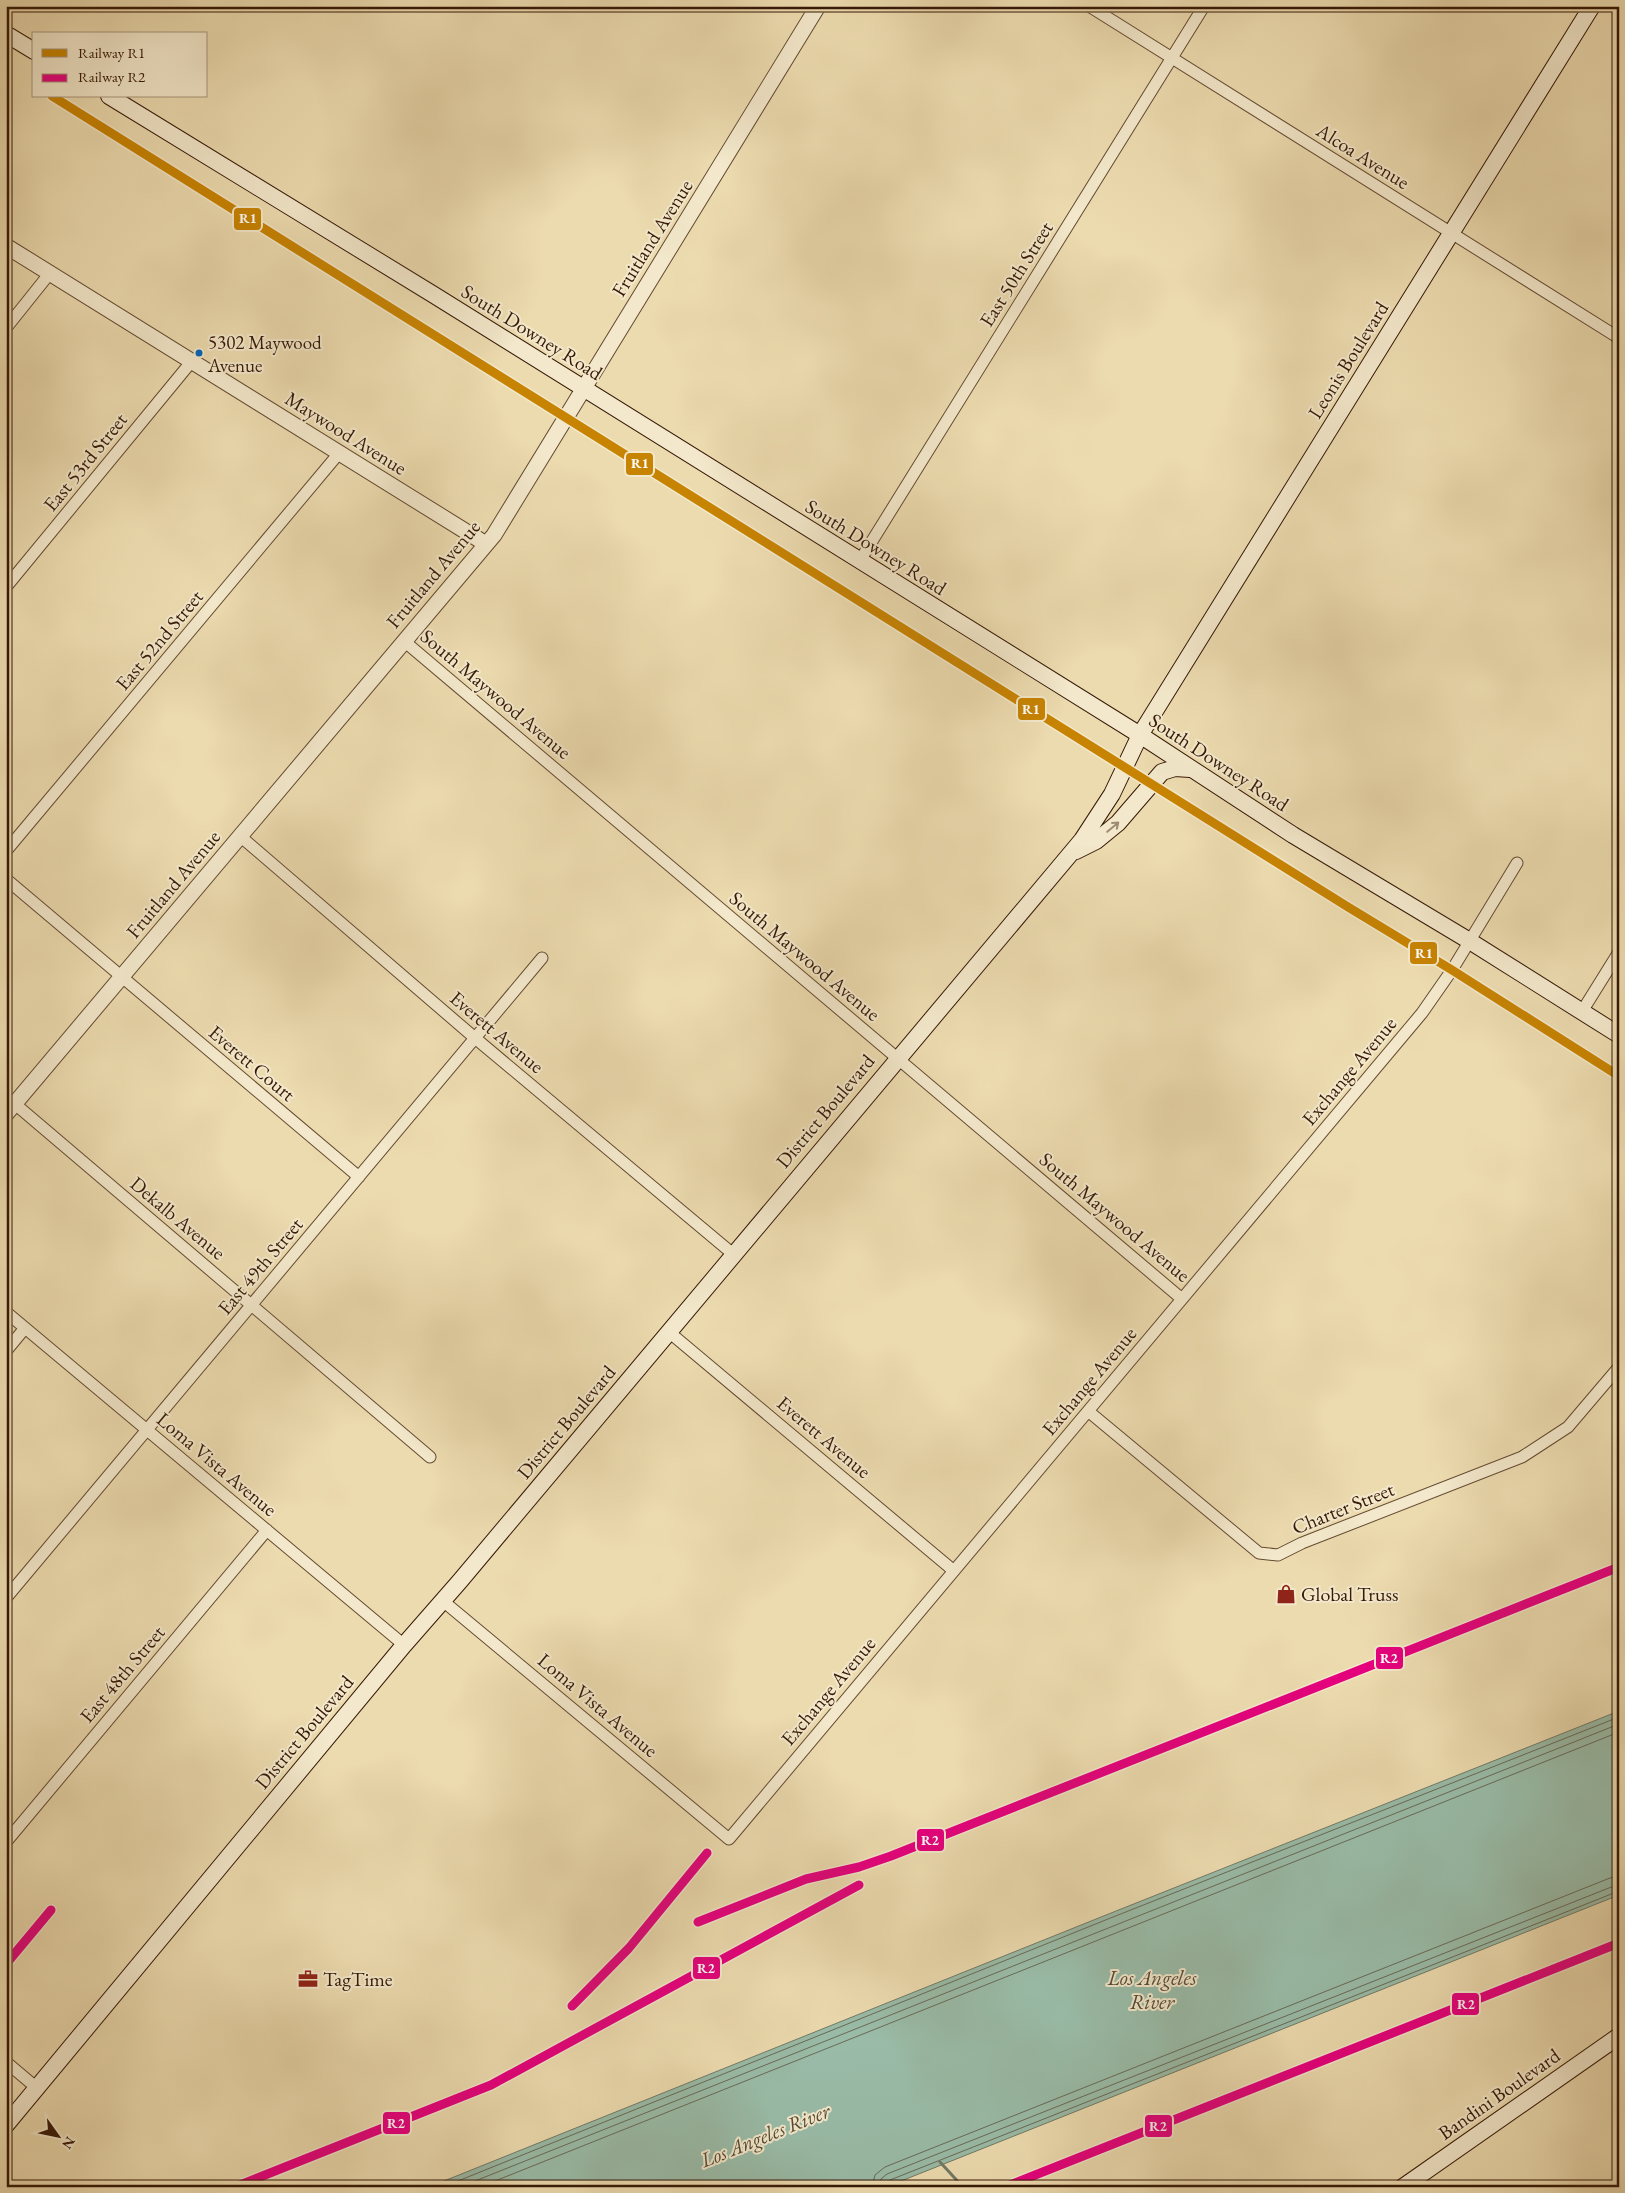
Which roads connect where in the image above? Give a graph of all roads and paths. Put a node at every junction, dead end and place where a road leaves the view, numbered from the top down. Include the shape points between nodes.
1 (818, 6) edge
2 (1088, 6) edge
3 (1204, 6) edge
4 (1592, 6) edge
5 (6, 34) edge
6 (32, 50) edge
7 (1171, 58) junction
8 (112, 98) edge
9 (1451, 233) junction
10 (6, 246) edge
11 (50, 273) junction
12 (6, 328) edge
13 (1619, 338) edge
14 (192, 361) junction
15 (583, 389) junction
16 (340, 452) junction
17 (486, 544) junction
18 (860, 562) junction
19 (6, 587) edge
20 (404, 641) junction
21 (1140, 735) junction
22 (1190, 769) junction
23 (240, 836) junction
24 (6, 851) edge
25 (1072, 853) junction
26 (1517, 863) dead end
27 (6, 879) edge
28 (1468, 940) junction
29 (1619, 952) edge
30 (542, 958) dead end
31 (122, 977) junction
32 (1581, 1013) junction
33 (1619, 1036) edge
34 (475, 1038) junction
35 (898, 1058) junction
36 (11, 1109) edge
37 (359, 1177) junction
38 (734, 1254) junction
39 (1182, 1299) junction
40 (252, 1305) junction
41 (6, 1312) edge
42 (25, 1328) junction
43 (669, 1332) junction
44 (6, 1351) edge
45 (1619, 1367) edge
46 (1088, 1411) junction
47 (147, 1430) junction
48 (430, 1457) dead end
49 (267, 1530) junction
50 (954, 1571) junction
51 (6, 1598) edge
52 (443, 1601) junction
53 (404, 1644) junction
54 (729, 1839) joint
55 (6, 1842) edge
56 (1619, 2036) edge
57 (6, 2062) edge
58 (38, 2088) junction
59 (6, 2125) edge
60 (1403, 2187) edge

1 - 15 street, Fruitland Avenue
2 - 7 street, Alcoa Avenue
3 - 7 street, East 50th Street
4 - 9 main road, Leonis Boulevard
5 - 6 main road
7 - 9 street, Alcoa Avenue
7 - 18 street, East 50th Street
8 - 15 main road, South Downey Road
9 - 13 street, Alcoa Avenue
9 - 21 main road, Leonis Boulevard
10 - 11 street, Maywood Avenue
11 - 12 street
11 - 14 street, Maywood Avenue
14 - 16 street, Maywood Avenue
14 - 19 street, East 53rd Street
15 - 17 street, Fruitland Avenue
15 - 18 main road, South Downey Road
16 - 17 street, Maywood Avenue
16 - 24 street, East 52nd Street
17 - 20 street, Fruitland Avenue
18 - 21 main road, South Downey Road
20 - 23 street, Fruitland Avenue
20 - 35 street, South Maywood Avenue
21 - 22 main road, South Downey Road
21 - 25 main road, District Boulevard via 1108,801
25 -> 22 main road via 1096,841 1118,824 1162,772 1174,768
22 - 28 main road, South Downey Road via 1299,839
23 - 31 street, Fruitland Avenue
23 - 34 street, Everett Avenue
25 - 35 main road, District Boulevard
26 - 28 street, Exchange Avenue
27 - 31 street
28 - 32 main road, South Downey Road
28 - 39 street, Exchange Avenue via 1422,1014
29 - 32 street
30 - 34 street, East 49th Street
31 - 36 street, Fruitland Avenue
31 - 37 street, Everett Court
32 - 33 main road, South Downey Road
34 - 37 street, East 49th Street
34 - 38 street, Everett Avenue
35 - 38 main road, District Boulevard
35 - 39 street, South Maywood Avenue
36 - 40 street, Dekalb Avenue
37 - 40 street, East 49th Street
38 - 43 main road, District Boulevard
39 - 46 street, Exchange Avenue
40 - 47 street, East 49th Street
40 - 48 street, Dekalb Avenue
41 - 42 street, Loma Vista Avenue
42 - 44 street
42 - 47 street, Loma Vista Avenue
43 - 50 street, Everett Avenue
43 - 52 main road, District Boulevard
45 - 46 street, Charter Street via 1568,1427 1522,1457 1278,1555 1259,1553
46 - 50 street, Exchange Avenue
47 - 49 street, Loma Vista Avenue
47 - 51 street, East 49th Street
49 - 53 street, Loma Vista Avenue
49 - 55 street, East 48th Street
50 - 54 street, Exchange Avenue
52 - 53 main road, District Boulevard
52 - 54 street, Loma Vista Avenue
53 - 58 main road, District Boulevard
56 - 60 main road, Bandini Boulevard
57 - 58 street
58 - 59 main road, District Boulevard

